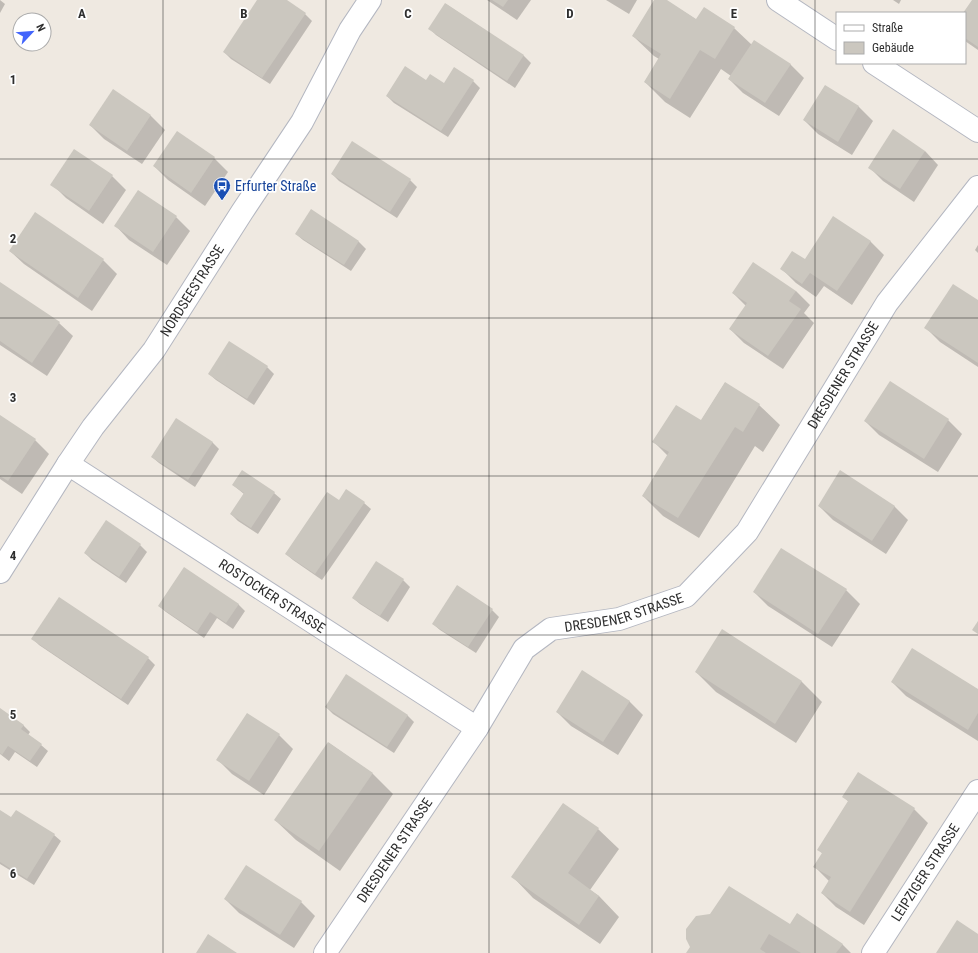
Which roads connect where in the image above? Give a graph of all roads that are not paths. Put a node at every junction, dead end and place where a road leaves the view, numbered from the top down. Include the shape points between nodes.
1 (370, 0) edge
2 (778, 0) edge
3 (836, 38) edge
4 (876, 64) edge
5 (978, 131) edge
6 (978, 187) edge
7 (68, 464) junction
8 (3, 562) edge
9 (478, 728) junction
10 (978, 791) edge
11 (325, 953) edge
12 (873, 953) edge

1 - 7 street, NORDSEESTRASSE via 350,30 302,122 154,350 93,427
2 - 3 street
4 - 5 street
6 - 9 street, DRESDENER STRASSE via 887,303 747,532 686,596 619,619 551,629 524,649
7 - 8 street, NORDSEESTRASSE
7 - 9 street, ROSTOCKER STRASSE
9 - 11 street, DRESDENER STRASSE
10 - 12 street, LEIPZIGER STRASSE

